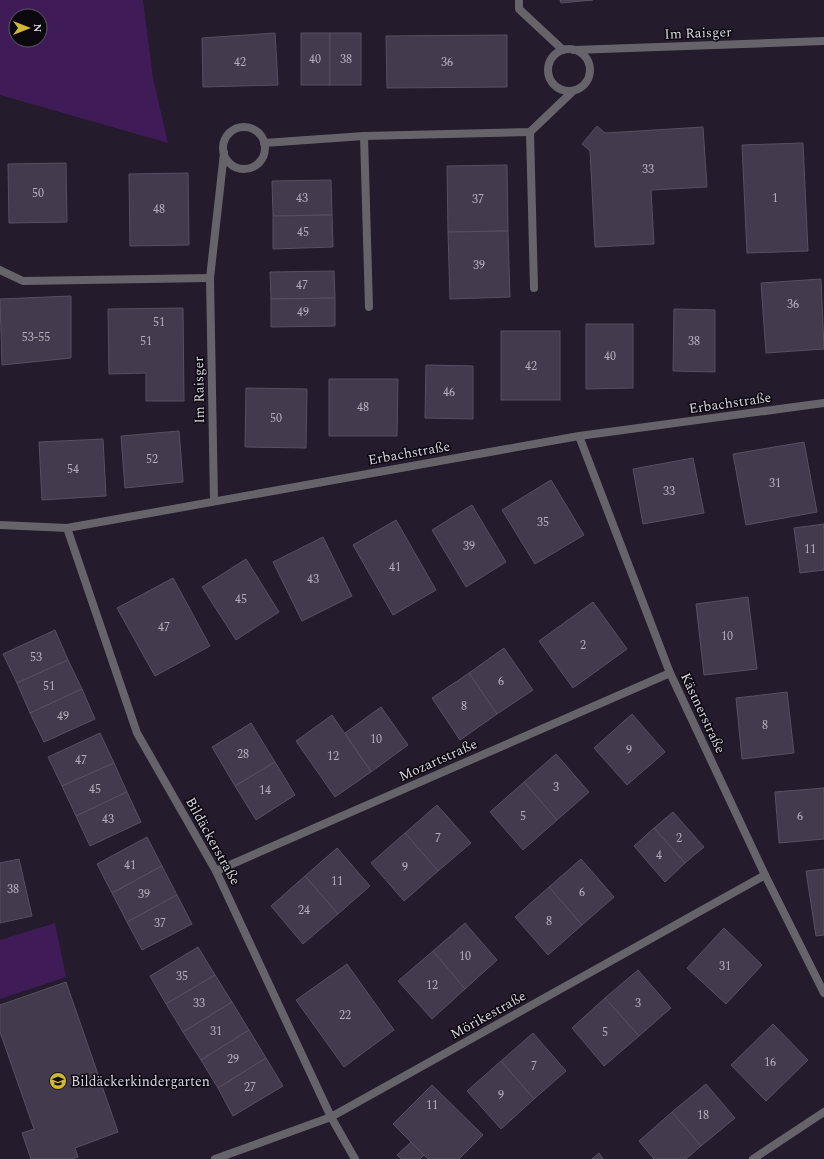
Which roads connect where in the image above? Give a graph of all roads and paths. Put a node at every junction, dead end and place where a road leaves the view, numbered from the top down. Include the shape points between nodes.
1 (519, 0) edge
2 (824, 41) edge
3 (563, 50) junction
4 (574, 50) junction
5 (573, 91) junction
6 (530, 132) junction
7 (364, 136) junction
8 (264, 143) junction
9 (224, 153) junction
10 (0, 270) edge
11 (210, 278) junction
12 (534, 288) dead end
13 (369, 307) dead end
14 (824, 403) edge
15 (579, 436) junction
16 (214, 501) junction
17 (0, 525) edge
18 (67, 528) junction
19 (670, 673) junction
20 (216, 871) junction
21 (765, 875) junction
22 (824, 993) edge
23 (824, 1112) edge
24 (331, 1117) junction
25 (214, 1159) edge
26 (355, 1159) edge
27 (753, 1159) edge

1 - 3 street via 519,8
2 - 4 street, Im Raisger
3 - 4 street, Im Raisger
3 - 5 street via 553,56 548,65 548,76 554,86 562,91
4 - 5 street via 583,55 589,66 588,78 582,87
5 - 6 street
6 - 7 street
6 - 12 street
7 - 8 street
7 - 13 street
8 - 9 street via 263,155 257,164 249,168 238,168 229,163
8 - 9 street, Im Raisger via 258,132 249,127 238,127 229,133 224,142
9 - 11 street, Im Raisger
10 - 11 street via 23,281
11 - 16 street, Im Raisger
14 - 15 street, Erbachstraße
15 - 16 street, Erbachstraße
15 - 19 street, Kästnerstraße
16 - 18 street, Erbachstraße
17 - 18 street, Erbachstraße
18 - 20 street, Bildäckerstraße via 138,733
19 - 20 street, Mozartstraße
19 - 21 street, Kästnerstraße
20 - 24 street, Bildäckerstraße
21 - 22 street, Kästnerstraße
21 - 24 street, Mörikestraße
23 - 27 street
24 - 25 street, Mörikestraße
24 - 26 street, Bildäckerstraße

